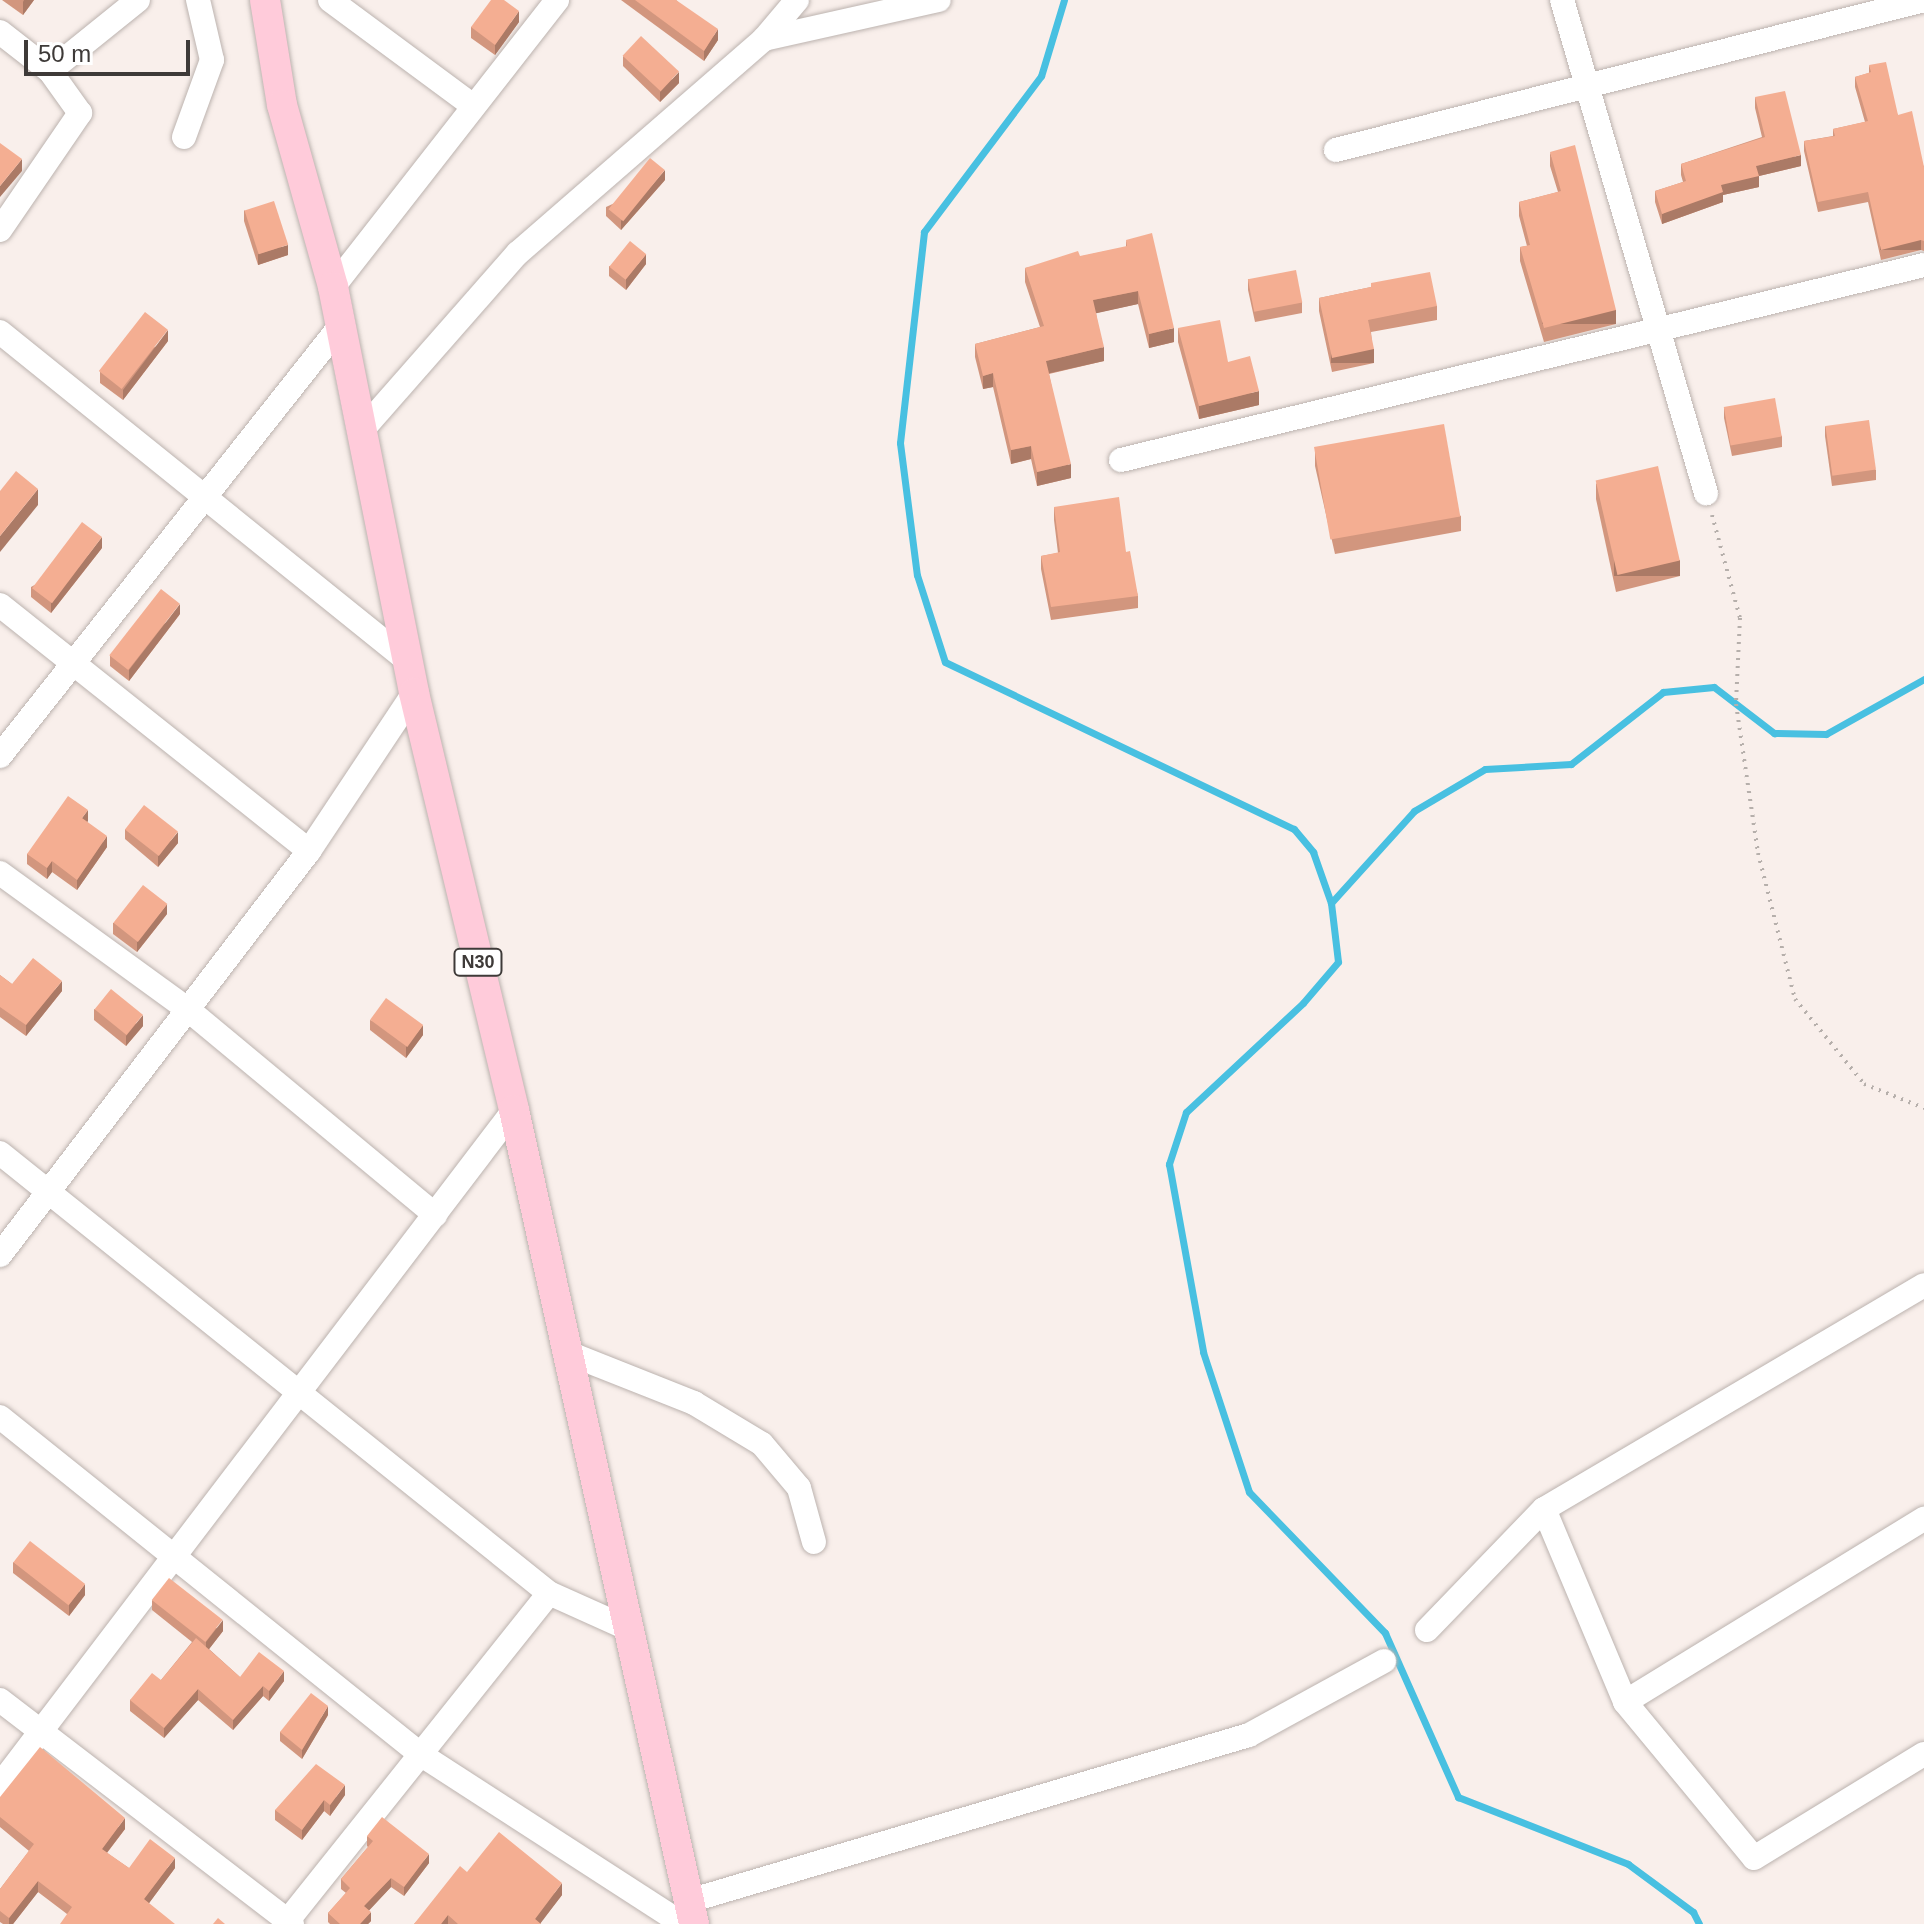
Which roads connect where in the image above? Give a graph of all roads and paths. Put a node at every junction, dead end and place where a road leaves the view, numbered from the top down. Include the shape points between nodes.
1 (138, 0) edge
2 (198, 0) edge
3 (265, 0) edge
4 (330, 0) edge
5 (557, 0) edge
6 (797, 0) edge
7 (939, 0) edge
8 (1562, 0) edge
9 (1924, 0) edge
10 (0, 32) edge
11 (764, 39) junction
12 (50, 71) junction
13 (1585, 87) junction
14 (473, 106) junction
15 (184, 137) dead end
16 (1336, 150) dead end
17 (0, 230) edge
18 (1924, 265) edge
19 (333, 287) junction
20 (341, 325) junction
21 (1658, 330) junction
22 (0, 332) edge
23 (364, 428) junction
24 (1121, 460) dead end
25 (1706, 493) joint
26 (204, 497) junction
27 (0, 605) edge
28 (74, 661) junction
29 (408, 661) junction
30 (414, 693) junction
31 (0, 756) edge
32 (309, 851) junction
33 (0, 873) edge
34 (186, 1008) junction
35 (1924, 1108) edge
36 (514, 1110) junction
37 (0, 1153) edge
38 (49, 1190) junction
39 (435, 1215) junction
40 (0, 1255) edge
41 (1924, 1285) edge
42 (568, 1353) junction
43 (299, 1392) junction
44 (0, 1417) edge
45 (1544, 1509) junction
46 (1924, 1519) edge
47 (814, 1542) dead end
48 (176, 1555) junction
49 (549, 1593) junction
50 (629, 1629) junction
51 (1427, 1630) dead end
52 (1384, 1661) dead end
53 (0, 1700) edge
54 (1625, 1702) junction
55 (42, 1730) junction
56 (420, 1754) junction
57 (1924, 1754) edge
58 (0, 1785) edge
59 (689, 1916) edge
60 (288, 1923) edge

1 - 12 street
2 - 15 street via 212,60
3 - 19 main road, N30 via 282,105
4 - 14 street
5 - 14 street
6 - 11 street
7 - 11 street
8 - 13 street
9 - 13 street
10 - 12 street
11 - 23 street via 518,253
12 - 17 street via 80,113
13 - 16 street
13 - 21 street
14 - 19 street
18 - 21 street
19 - 20 main road, N30
20 - 23 main road, N30
20 - 26 street
21 - 24 street
21 - 25 street
22 - 26 street
23 - 29 main road, N30
25 - 35 path via 1740,618 1736,704 1758,853 1795,999 1864,1084
26 - 28 street
26 - 29 street
27 - 28 street
28 - 31 street
28 - 32 street
29 - 30 main road, N30
30 - 32 street
30 - 36 main road, N30
32 - 34 street
33 - 34 street
34 - 38 street
34 - 39 street
36 - 39 street
36 - 42 main road, N30
37 - 38 street
38 - 40 street
38 - 43 street
39 - 43 street
41 - 45 street
42 - 47 street via 694,1403 762,1444 799,1488
42 - 50 main road, N30
43 - 48 street
43 - 49 street
44 - 48 street
45 - 51 street
45 - 54 street
46 - 54 street
48 - 55 street
48 - 56 street
49 - 50 street
49 - 56 street
50 - 59 main road, N30
52 - 59 street via 1249,1735
53 - 55 street
54 - 57 street via 1754,1858
55 - 58 street
55 - 60 street
56 - 59 street
56 - 60 street

